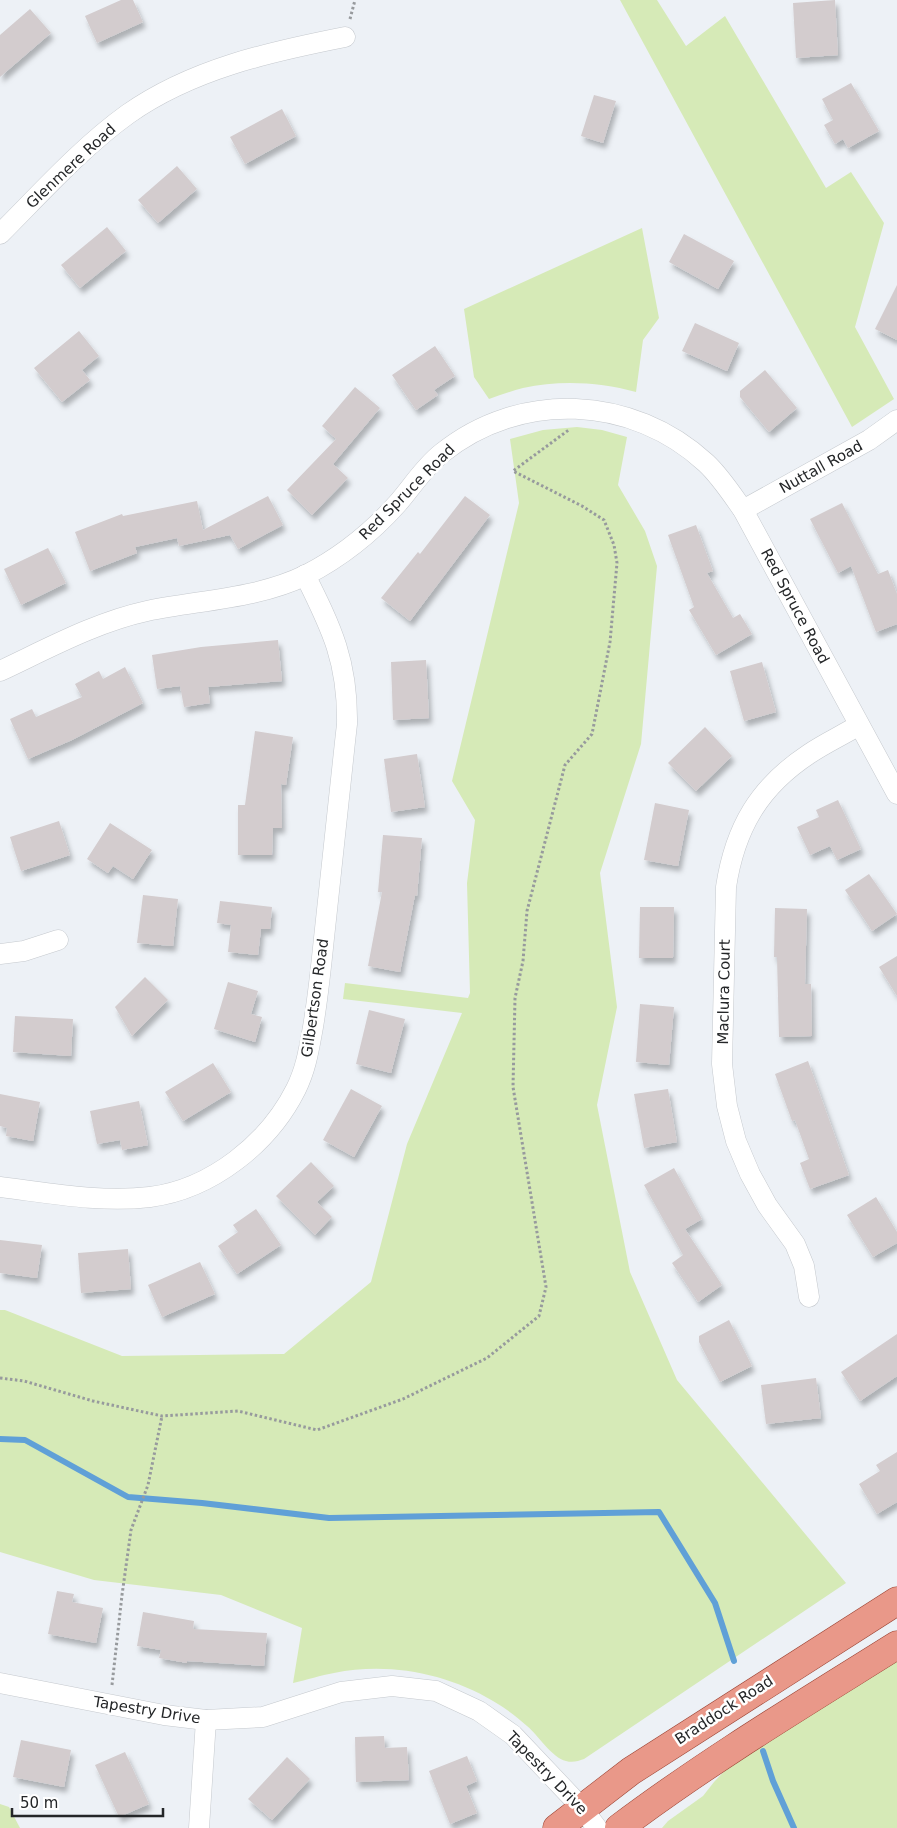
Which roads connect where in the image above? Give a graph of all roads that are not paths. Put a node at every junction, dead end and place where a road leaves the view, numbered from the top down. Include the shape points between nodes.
1 (345, 38) dead end
2 (0, 234) edge
3 (897, 420) edge
4 (743, 510) junction
5 (305, 575) junction
6 (0, 670) edge
7 (859, 725) junction
8 (897, 794) edge
9 (58, 940) dead end
10 (0, 954) edge
11 (0, 1187) edge
12 (809, 1297) dead end
13 (897, 1601) edge
14 (897, 1645) edge
15 (0, 1683) edge
16 (206, 1720) junction
17 (590, 1818) edge
18 (198, 1828) edge
19 (557, 1828) edge
20 (619, 1828) edge

1 - 2 street, Glenmere Road via 282,49 202,74 164,91 98,137
3 - 4 street, Nuttall Road via 869,440
4 - 5 street, Red Spruce Road via 706,463 658,428 597,409 537,410 513,415 474,431 440,455 373,529 344,553
4 - 7 street, Red Spruce Road
5 - 6 street, Red Spruce Road via 278,586 240,595 146,611 119,619
5 - 11 street, Gilbertson Road via 338,648 347,717 318,997 307,1058 296,1089 284,1110 256,1143 222,1170 183,1189 152,1197 121,1199
7 - 8 street, Red Spruce Road
7 - 12 street, Maclura Court via 810,753 768,789 740,833 726,887 722,1064 727,1106 736,1141 750,1174 794,1244 804,1266
9 - 10 street via 24,951
13 - 17 main road, Braddock Road via 647,1760
14 - 20 main road via 723,1755
15 - 16 street, Tapestry Drive via 164,1715
16 - 17 street, Tapestry Drive via 263,1717 341,1692 392,1686 436,1691 479,1711 512,1735
16 - 18 street
17 - 19 main road, Braddock Road

